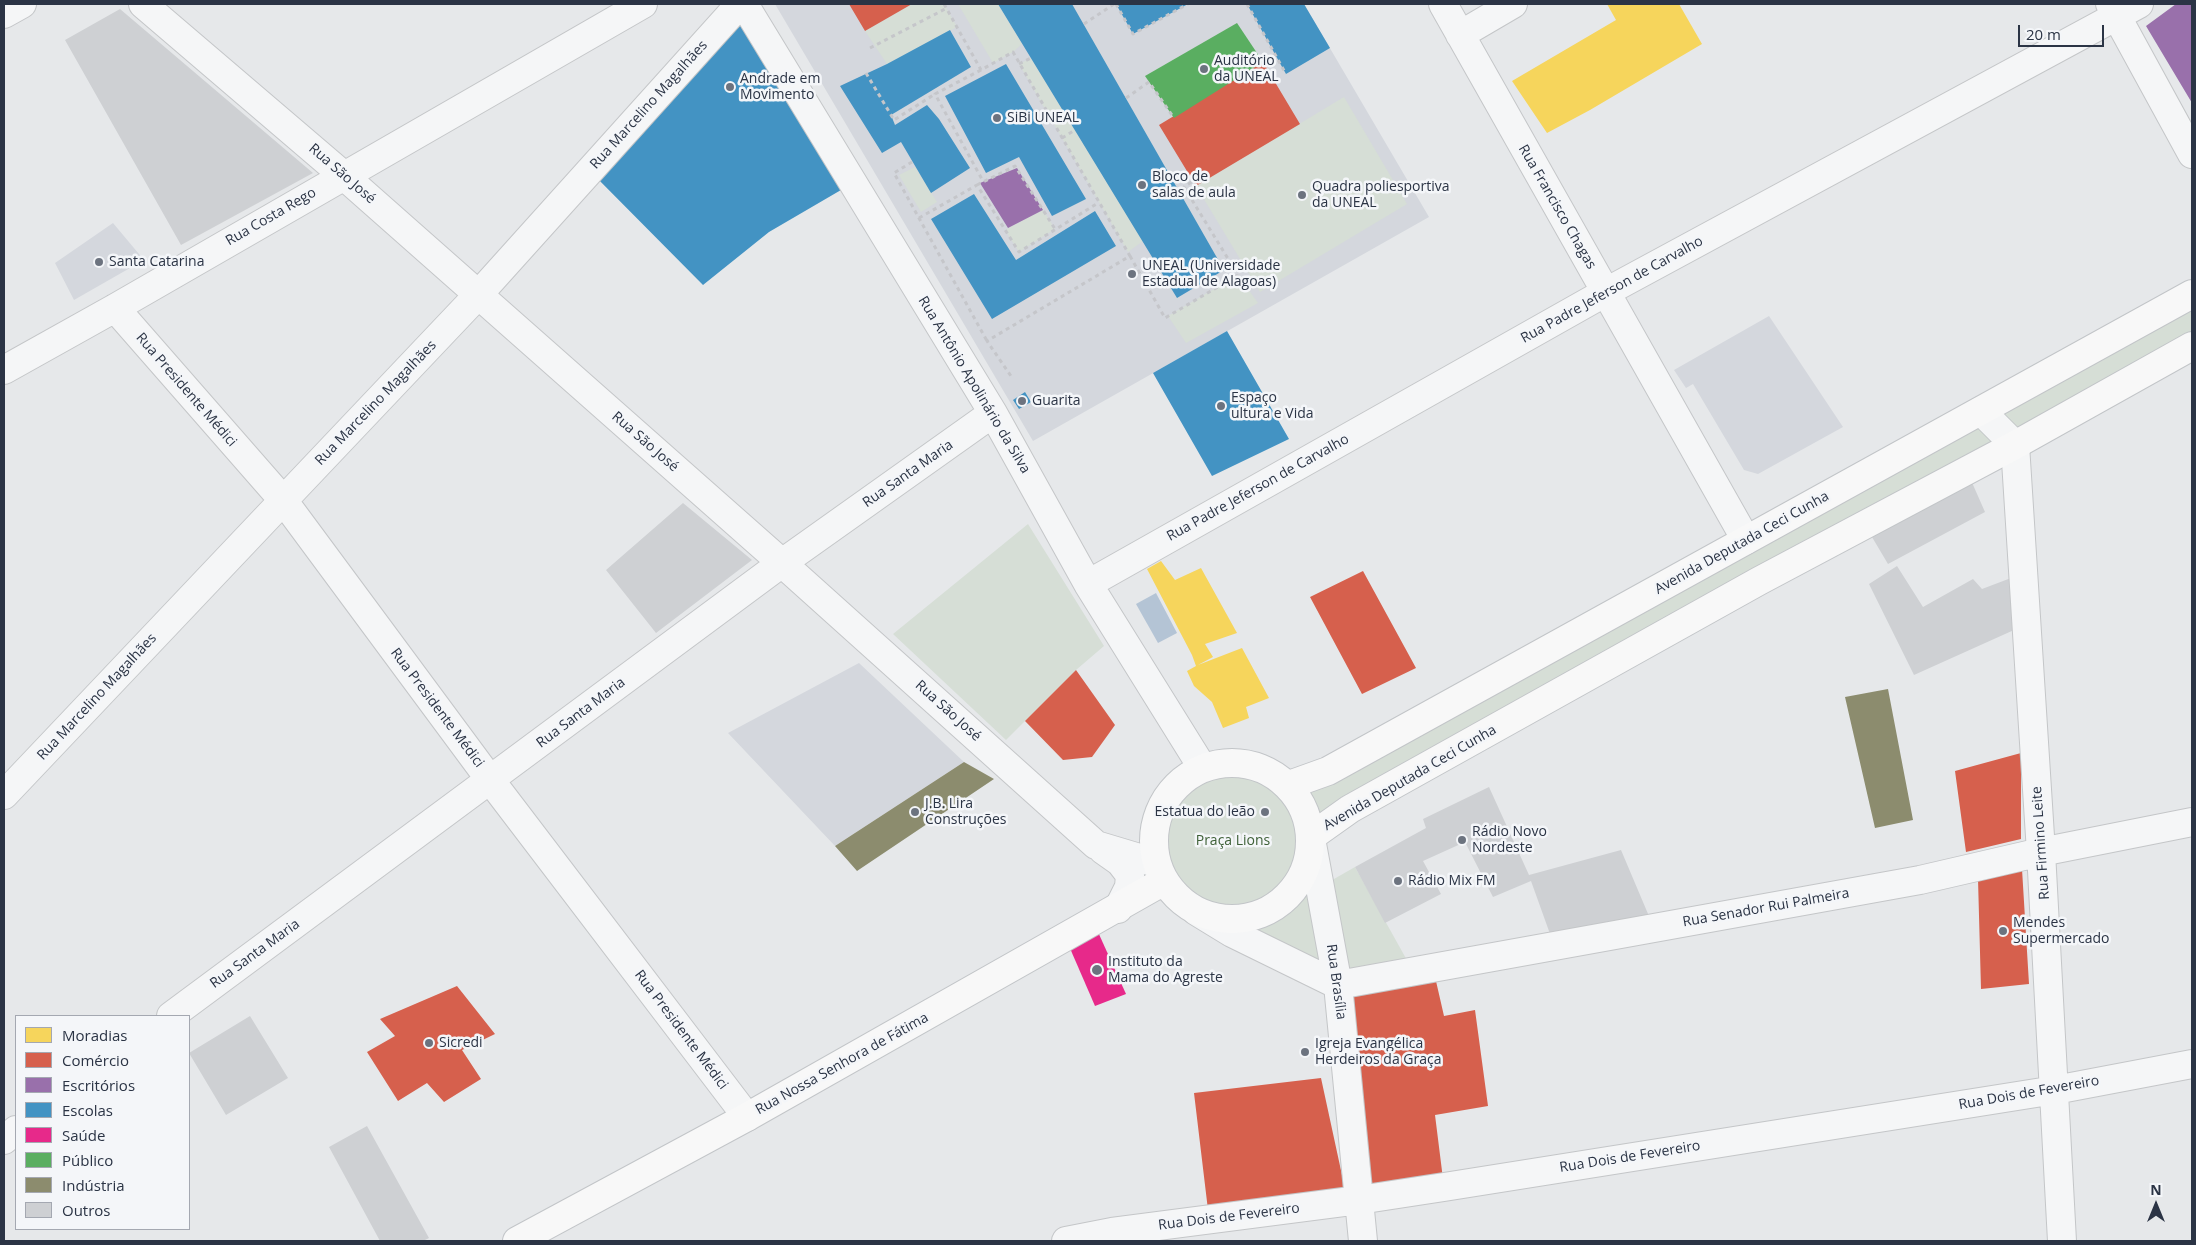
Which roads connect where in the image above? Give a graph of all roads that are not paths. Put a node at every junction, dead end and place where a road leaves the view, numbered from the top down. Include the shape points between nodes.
1 (22, 4) edge
2 (143, 4) edge
3 (643, 4) edge
4 (740, 4) edge
5 (744, 4) edge
6 (1443, 4) edge
7 (1513, 4) edge
8 (2122, 8) edge
9 (4, 14) edge
10 (1460, 34) junction
11 (2192, 154) edge
12 (343, 175) junction
13 (1606, 292) junction
14 (2192, 294) edge
15 (478, 295) junction
16 (115, 308) junction
17 (2192, 346) edge
18 (4, 370) edge
19 (1981, 411) junction
20 (993, 414) junction
21 (2015, 445) junction
22 (283, 500) junction
23 (1746, 540) junction
24 (782, 563) junction
25 (1088, 584) junction
26 (1202, 767) junction
27 (491, 780) junction
28 (1289, 785) junction
29 (4, 795) edge
30 (2192, 822) edge
31 (1312, 840) junction
32 (1096, 845) junction
33 (2041, 852) junction
34 (1160, 872) junction
35 (1118, 909) junction
36 (1196, 911) junction
37 (1338, 985) junction
38 (172, 1015) edge
39 (2192, 1064) edge
40 (2055, 1090) junction
41 (747, 1117) junction
42 (15, 1131) edge
43 (4, 1140) edge
44 (1359, 1200) junction
45 (522, 1240) edge
46 (1066, 1241) edge
47 (1363, 1241) edge
48 (2062, 1241) edge

1 - 9 street
2 - 12 street, Rua São José
3 - 12 street, Rua Costa Rego
4 - 15 street, Rua Marcelino Magalhães
5 - 20 street, Rua Antônio Apolinário da Silva
6 - 10 street, Rua Francisco Chagas
7 - 10 street
8 - 11 street
8 - 13 street, Rua Padre Jeferson de Carvalho
10 - 13 street, Rua Francisco Chagas
12 - 15 street, Rua São José
12 - 16 street, Rua Costa Rego
13 - 23 street, Rua Francisco Chagas
13 - 25 street, Rua Padre Jeferson de Carvalho
14 - 19 main road, Avenida Deputada Ceci Cunha
15 - 22 street, Rua Marcelino Magalhães
15 - 24 street, Rua São José
16 - 18 street, Rua Costa Rego
16 - 22 street, Rua Presidente Médici
17 - 21 main road, Avenida Deputada Ceci Cunha
19 - 21 street
19 - 23 main road, Avenida Deputada Ceci Cunha
20 - 24 street, Rua Santa Maria
20 - 25 street, Rua Antônio Apolinário da Silva
21 - 31 main road, Avenida Deputada Ceci Cunha via 1742,590 1350,809
21 - 33 street, Rua Firmino Leite
22 - 27 street, Rua Presidente Médici
22 - 29 street, Rua Marcelino Magalhães
23 - 28 main road, Avenida Deputada Ceci Cunha via 1328,771
24 - 27 street, Rua Santa Maria
24 - 32 street, Rua São José
25 - 26 street, Rua Antônio Apolinário da Silva
26 - 28 main road via 1232,762 1256,766
26 - 34 main road via 1166,796 1156,817
27 - 38 street, Rua Santa Maria
27 - 41 street, Rua Presidente Médici
28 - 31 main road via 1308,817
30 - 33 street, Rua Senador Rui Palmeira
31 - 36 main road via 1304,874 1285,899 1258,915 1227,920
31 - 37 street, Rua Brasília
32 - 34 street, Rua São José
32 - 35 street via 1120,862 1130,874 1129,887
33 - 37 street, Rua Senador Rui Palmeira via 1920,880
33 - 40 street, Rua Firmino Leite
34 - 35 main road, Rua Nossa Senhora de Fátima
34 - 36 main road via 1176,896
35 - 41 main road, Rua Nossa Senhora de Fátima
36 - 37 street via 1232,933
37 - 44 street, Rua Brasília
39 - 40 street, Rua Dois de Fevereiro
40 - 44 street, Rua Dois de Fevereiro
40 - 48 street, Rua Firmino Leite
41 - 45 main road, Rua Nossa Senhora de Fátima
42 - 43 street
44 - 46 street, Rua Dois de Fevereiro via 1112,1232
44 - 47 street, Rua Brasília

